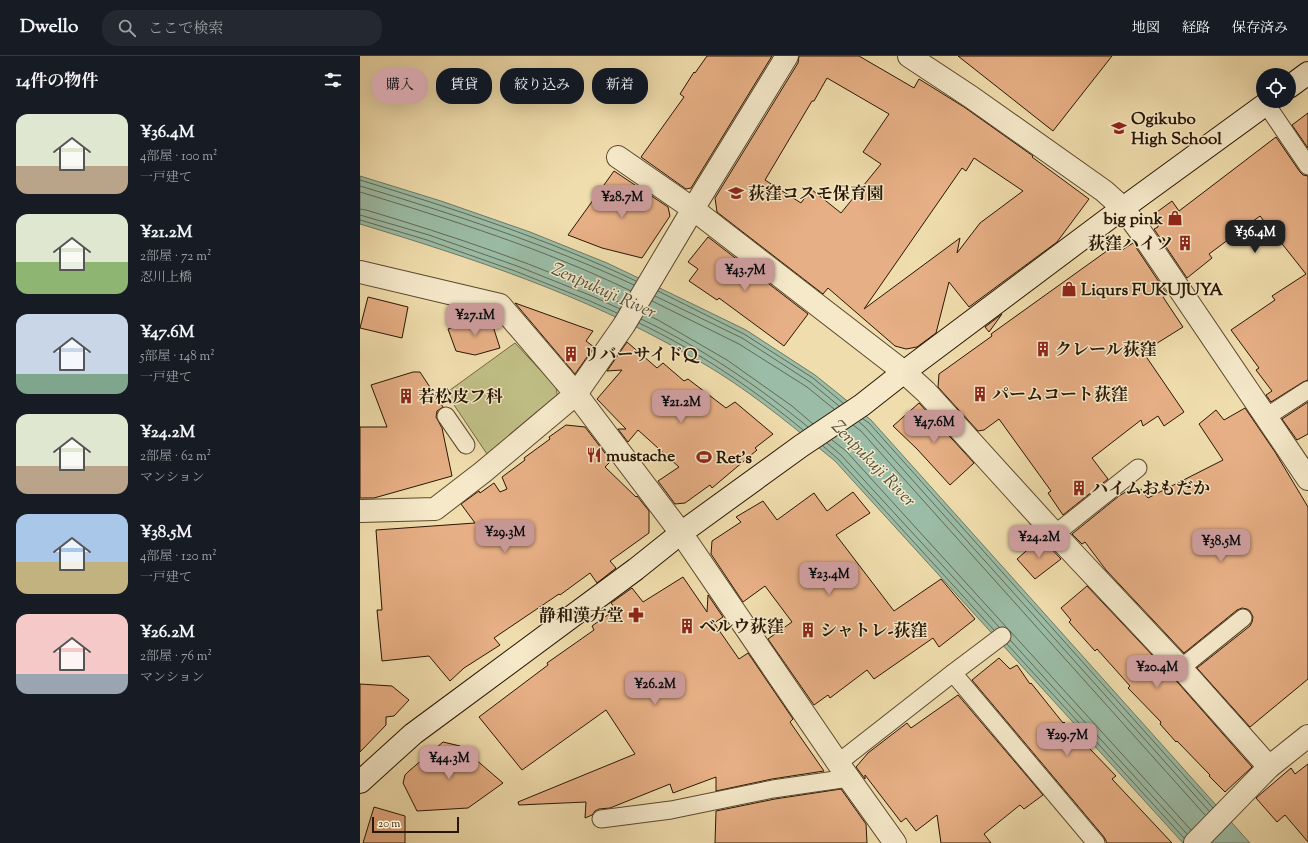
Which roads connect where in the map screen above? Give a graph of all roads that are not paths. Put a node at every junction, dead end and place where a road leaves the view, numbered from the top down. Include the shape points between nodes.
1 (787, 56) edge
2 (909, 56) edge
3 (1308, 73) edge
4 (1296, 82) edge
5 (1261, 108) edge
6 (1271, 108) edge
7 (618, 158) dead end
8 (1308, 166) edge
9 (1123, 208) junction
10 (693, 209) junction
11 (360, 272) edge
12 (904, 372) junction
13 (1308, 390) edge
14 (576, 394) junction
15 (446, 416) dead end
16 (1266, 417) junction
17 (466, 445) dead end
18 (1138, 468) dead end
19 (1308, 479) edge
20 (360, 511) edge
21 (681, 533) junction
22 (1055, 534) junction
23 (1243, 618) dead end
24 (1002, 636) dead end
25 (1181, 668) junction
26 (953, 673) junction
27 (1301, 742) edge
28 (1269, 767) junction
29 (844, 771) junction
30 (360, 782) edge
31 (602, 819) dead end
32 (895, 843) edge
33 (1096, 843) edge
34 (1196, 843) edge

1 - 10 street
2 - 9 street via 1104,191
3 - 4 street
5 - 9 street
6 - 8 lane
7 - 10 street
9 - 12 street
9 - 16 street
10 - 12 street
10 - 14 street via 624,325
11 - 14 street via 500,304
12 - 21 street via 862,405
12 - 22 street via 926,392
13 - 16 lane
14 - 20 street via 435,509
14 - 21 street
15 - 17 lane
16 - 19 street
18 - 22 lane
21 - 29 street
21 - 30 street via 413,734
22 - 25 street
23 - 25 lane
24 - 26 lane
25 - 28 street
26 - 29 lane
26 - 33 lane
27 - 28 street
28 - 34 street
29 - 31 lane via 671,810
29 - 32 street

